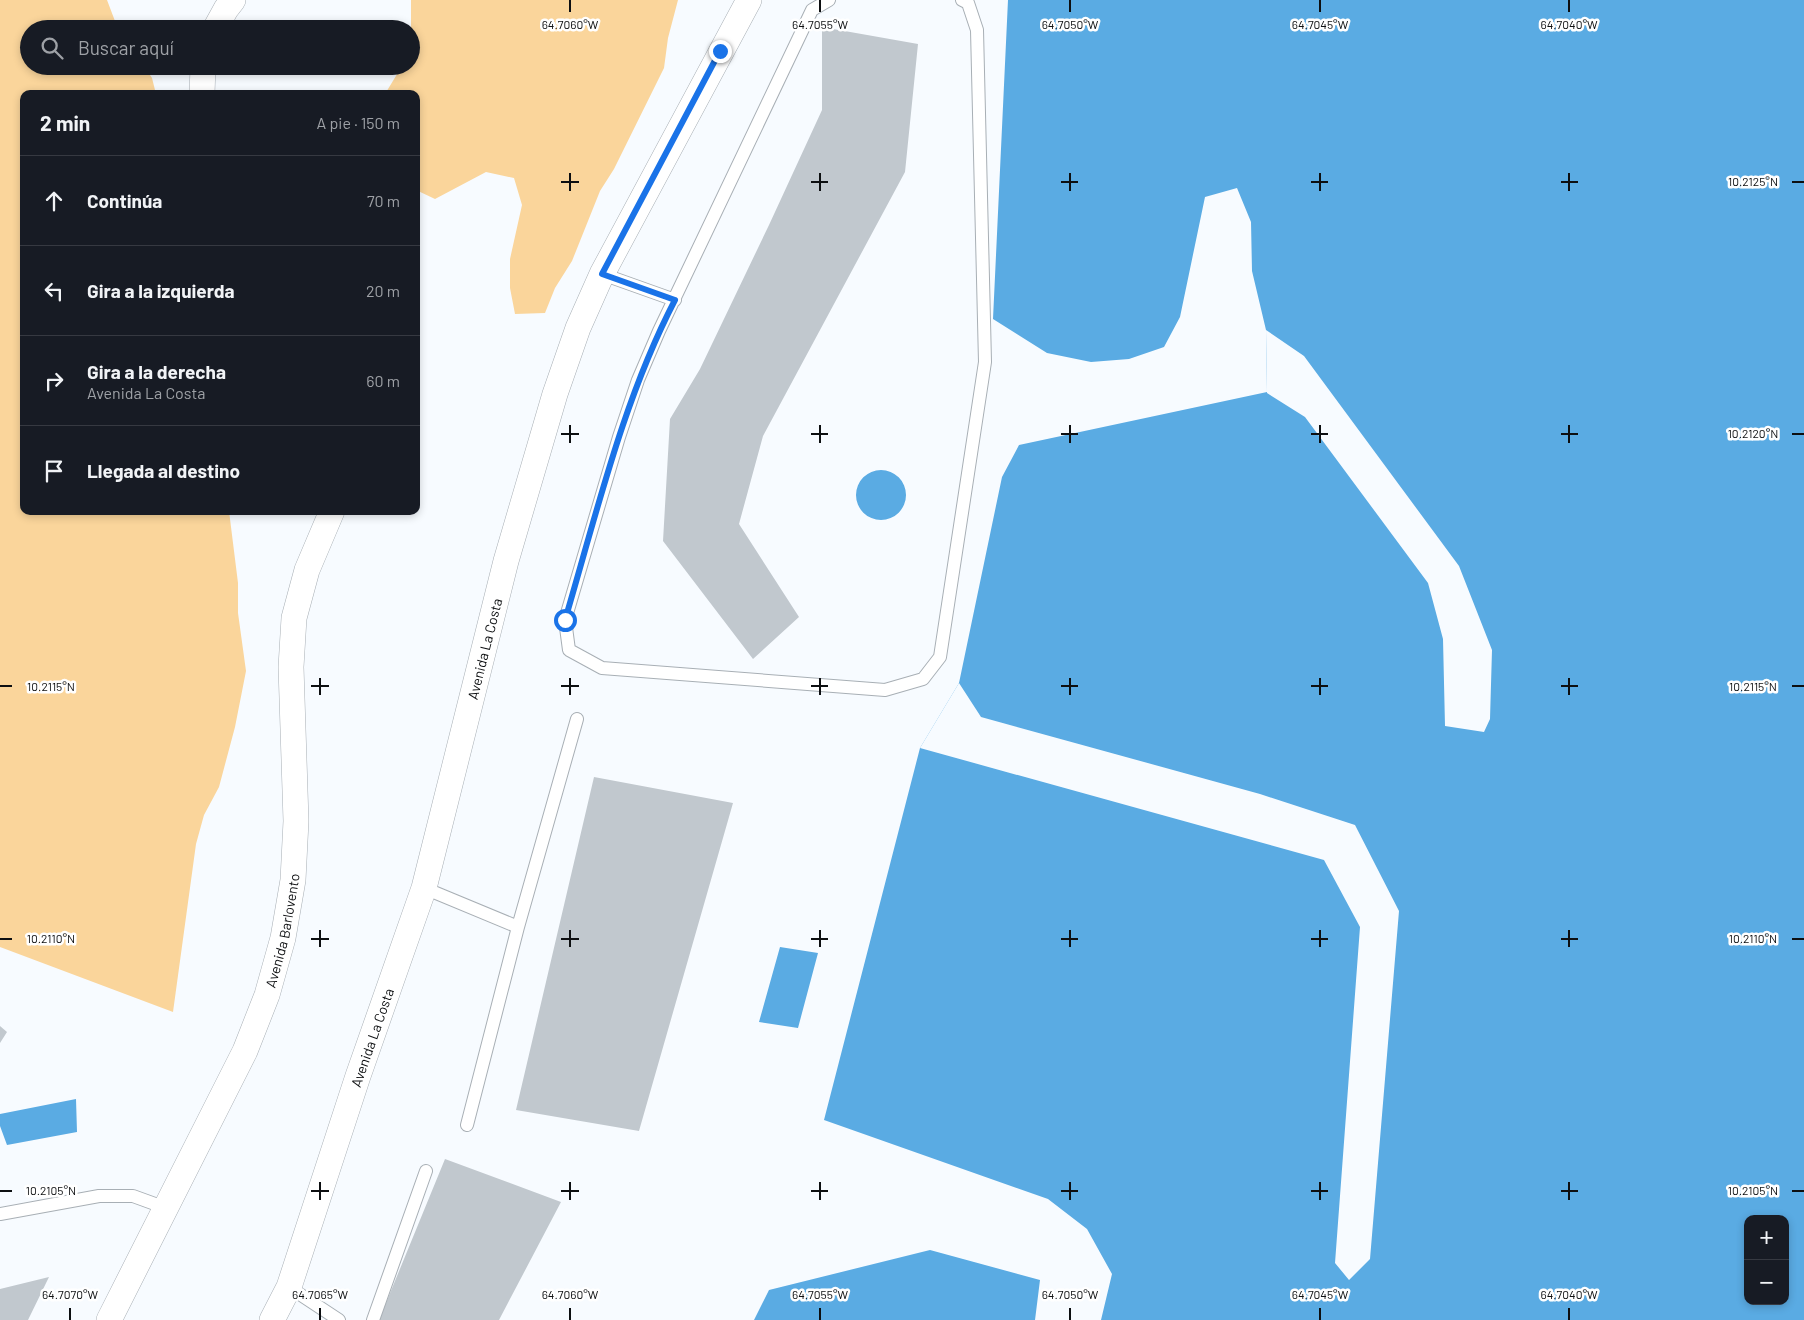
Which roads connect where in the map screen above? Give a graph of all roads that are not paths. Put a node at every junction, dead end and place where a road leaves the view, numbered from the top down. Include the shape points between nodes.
1 (234, 0) edge
2 (748, 0) edge
3 (829, 0) edge
4 (962, 0) edge
5 (220, 20) edge
6 (203, 75) edge
7 (202, 90) edge
8 (602, 274) junction
9 (675, 300) junction
10 (330, 515) edge
11 (577, 719) dead end
12 (424, 888) junction
13 (518, 927) junction
14 (467, 1125) dead end
15 (426, 1171) dead end
16 (166, 1208) junction
17 (0, 1214) edge
18 (289, 1287) junction
19 (109, 1320) edge
20 (272, 1320) edge
21 (339, 1320) edge
22 (373, 1320) edge

1 - 5 street
2 - 8 street, Avenida La Costa
3 - 9 lane via 812,10
4 - 9 lane via 968,3 977,30 985,362 940,657 923,679 885,690 602,668 569,650 565,620 619,437 638,380
6 - 7 street
8 - 9 lane
8 - 12 street, Avenida La Costa via 578,328 555,394 506,561
10 - 16 street, Avenida Barlovento via 307,570 294,618 291,667 296,821 293,880 283,938 267,995 245,1051
11 - 13 lane
12 - 13 lane
12 - 18 street, Avenida La Costa
13 - 14 lane
15 - 22 lane
16 - 17 lane via 133,1196 99,1196
16 - 19 street, Avenida Barlovento
18 - 20 street, Avenida La Costa
18 - 21 lane

